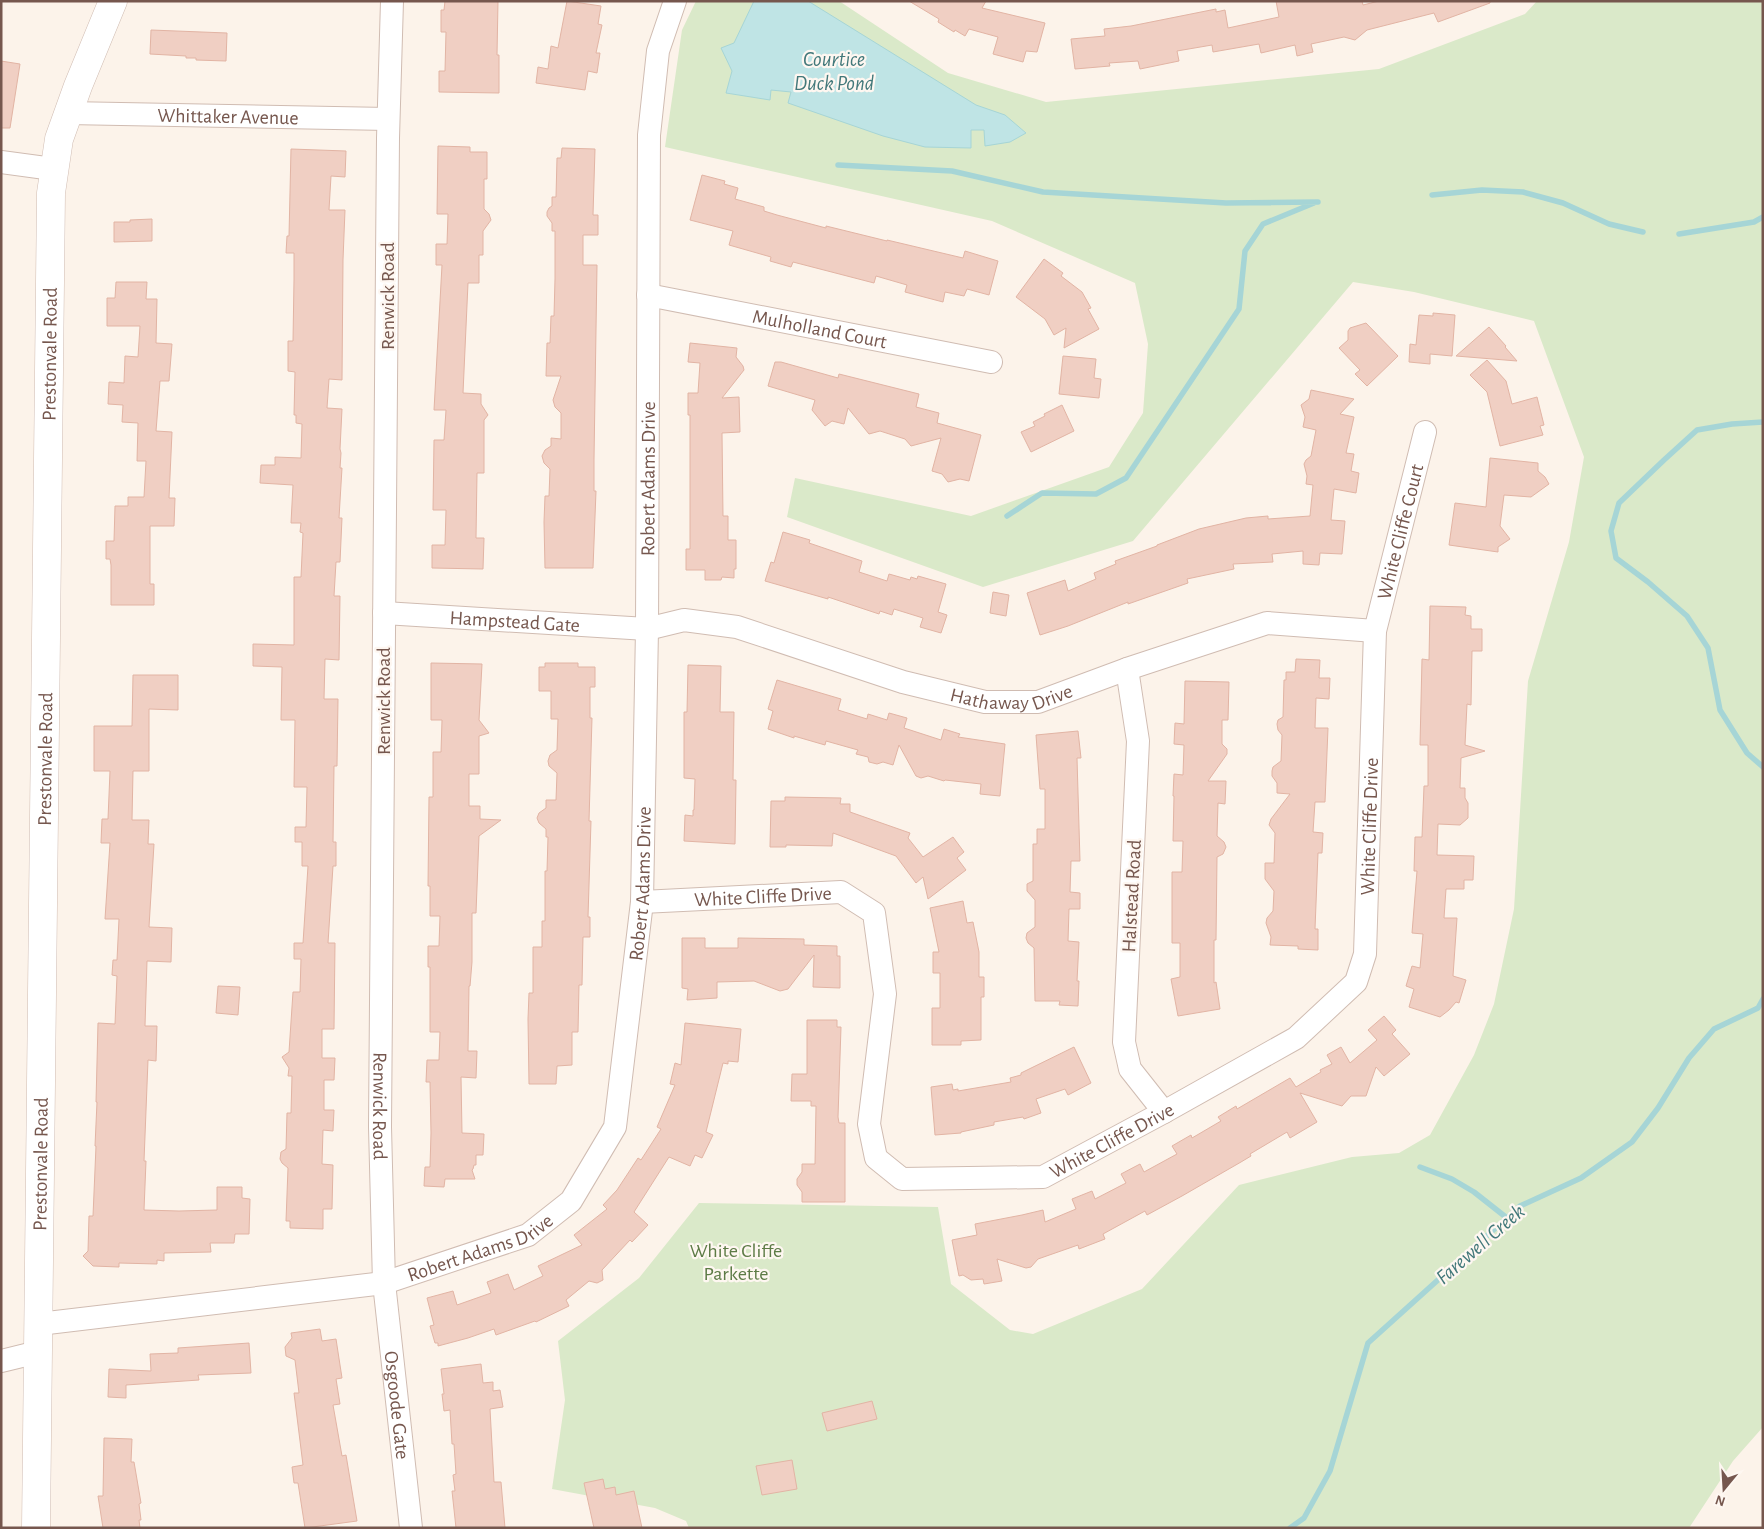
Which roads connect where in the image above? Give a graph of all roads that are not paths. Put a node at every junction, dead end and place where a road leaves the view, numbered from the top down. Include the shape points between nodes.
1 (113, 1) edge
2 (392, 1) edge
3 (675, 1) edge
4 (68, 113) junction
5 (388, 119) junction
6 (1, 162) edge
7 (54, 169) junction
8 (648, 295) junction
9 (991, 362) dead end
10 (1425, 432) dead end
11 (384, 613) junction
12 (647, 629) junction
13 (1375, 631) junction
14 (1127, 669) junction
15 (642, 902) junction
16 (1164, 1112) junction
17 (384, 1283) junction
18 (39, 1324) junction
19 (38, 1352) junction
20 (1, 1361) edge
21 (36, 1528) edge
22 (411, 1528) edge

1 - 4 street, Prestonvale Road
2 - 5 street, Renwick Road
3 - 8 street, Robert Adams Drive via 658,51 649,135
4 - 5 street, Whittaker Avenue
4 - 7 street, Prestonvale Road
5 - 11 street, Renwick Road
6 - 7 street
7 - 18 street, Prestonvale Road
8 - 9 street, Mulholland Court
8 - 12 street, Robert Adams Drive
10 - 13 street, White Cliffe Court
11 - 12 street, Hampstead Gate
11 - 17 street, Renwick Road via 380,1127
12 - 14 street, Hathaway Drive via 684,620 737,627 903,682 985,702 1038,702
12 - 15 street, Robert Adams Drive
13 - 14 street, Hathaway Drive via 1267,623
13 - 16 street, White Cliffe Drive via 1365,954 1356,982 1296,1038
14 - 16 street, Halstead Road via 1138,741 1124,1042 1130,1069
15 - 16 street, White Cliffe Drive via 841,892 874,913 885,994 870,1124 876,1158 902,1180 1043,1177
15 - 17 street, Robert Adams Drive via 615,1127 571,1201 528,1235
17 - 18 street, Robert Adams Drive
17 - 22 street, Osgoode Gate
18 - 19 street, Prestonvale Road
19 - 20 street
19 - 21 street, Prestonvale Road

